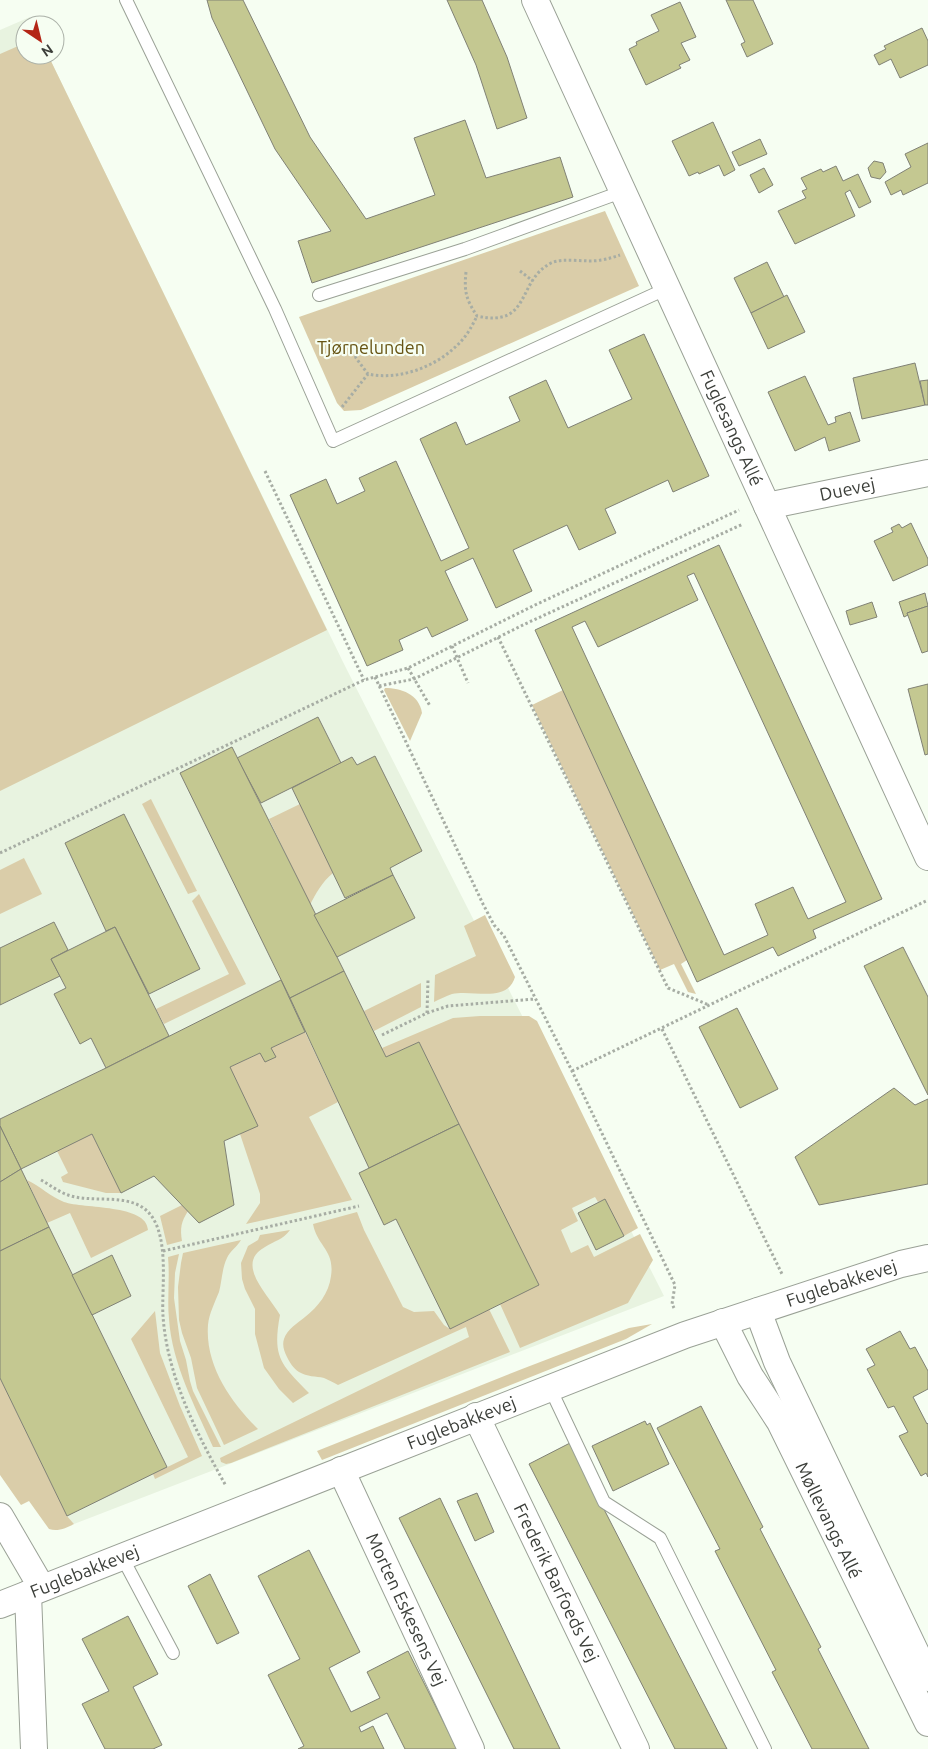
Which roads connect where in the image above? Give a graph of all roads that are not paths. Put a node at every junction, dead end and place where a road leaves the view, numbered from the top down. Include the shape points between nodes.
1 (126, 0) edge
2 (535, 0) edge
3 (624, 191) junction
4 (668, 288) junction
5 (319, 295) dead end
6 (928, 473) edge
7 (767, 506) junction
8 (927, 853) edge
9 (928, 1258) edge
10 (758, 1311) junction
11 (723, 1322) junction
12 (550, 1388) junction
13 (476, 1416) junction
14 (341, 1470) junction
15 (0, 1516) edge
16 (122, 1557) junction
17 (35, 1591) junction
18 (0, 1605) edge
19 (173, 1653) dead end
20 (928, 1678) edge
21 (928, 1722) edge
22 (34, 1749) edge
23 (471, 1749) edge
24 (636, 1749) edge
25 (765, 1749) edge

1 - 4 lane via 275,309 333,441
2 - 3 street, Fuglesangs Allé
3 - 4 street, Fuglesangs Allé
3 - 5 lane via 465,249
4 - 7 street, Fuglesangs Allé
6 - 7 street, Duevej
7 - 8 street, Fuglesangs Allé
9 - 10 street, Fuglebakkevej
10 - 11 street, Fuglebakkevej
10 - 20 street, Møllevangs Allé via 777,1362
11 - 12 street, Fuglebakkevej
11 - 21 street, Møllevangs Allé via 750,1376 780,1422
12 - 13 street, Fuglebakkevej
12 - 25 lane via 604,1502 660,1538
13 - 14 street, Fuglebakkevej
13 - 24 street, Frederik Barfoeds Vej
14 - 16 street, Fuglebakkevej
14 - 23 street, Morten Eskesens Vej
15 - 17 street
16 - 17 street, Fuglebakkevej
16 - 19 lane
17 - 18 street, Fuglebakkevej
17 - 22 street

